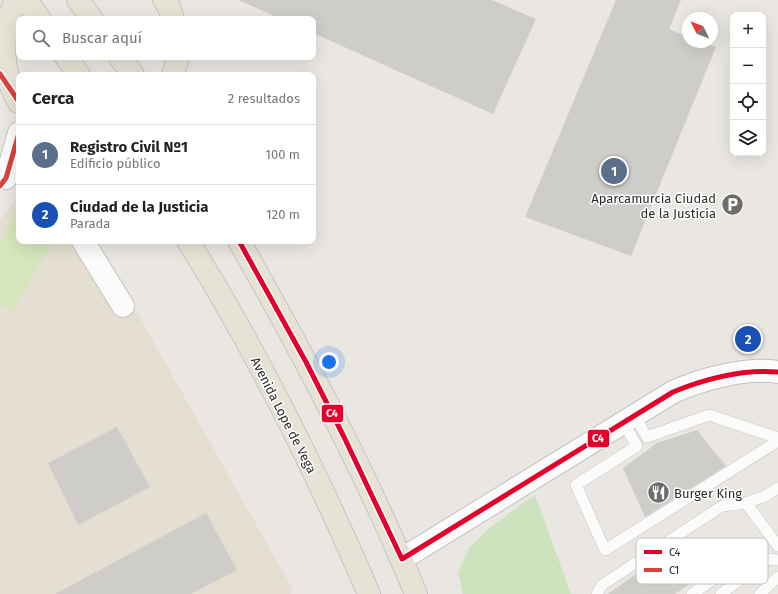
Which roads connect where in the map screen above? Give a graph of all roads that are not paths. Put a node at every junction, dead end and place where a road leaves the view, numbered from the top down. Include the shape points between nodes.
1 (16, 0) edge
2 (26, 0) edge
3 (78, 0) edge
4 (164, 0) edge
5 (38, 16) edge
6 (90, 16) edge
7 (172, 16) edge
8 (68, 60) edge
9 (122, 60) edge
10 (177, 60) edge
11 (77, 72) edge
12 (131, 72) edge
13 (175, 72) edge
14 (3, 77) edge
15 (16, 98) edge
16 (16, 144) edge
17 (8, 177) edge
18 (85, 244) edge
19 (190, 244) edge
20 (241, 244) edge
21 (123, 306) dead end
22 (778, 372) edge
23 (628, 419) junction
24 (778, 438) edge
25 (778, 441) edge
26 (778, 488) edge
27 (746, 503) junction
28 (673, 538) edge
29 (778, 546) edge
30 (402, 559) junction
31 (768, 559) edge
32 (778, 560) edge
33 (636, 563) edge
34 (778, 577) edge
35 (706, 584) edge
36 (735, 584) edge
37 (369, 594) edge
38 (416, 594) edge
39 (597, 594) edge
40 (692, 594) edge
41 (721, 594) edge
42 (760, 594) edge

1 - 14 main road via 8,12 2,35
2 - 5 main road
3 - 6 main road
4 - 7 main road
8 - 11 main road
9 - 12 main road
10 - 13 main road
14 - 15 main road
16 - 17 street
18 - 21 street
19 - 37 main road, Avenida Lope de Vega via 269,383
20 - 30 main road via 306,362
22 - 23 street via 752,370 700,382 673,392
23 - 24 lane via 647,437 709,415
23 - 25 lane via 637,446 576,485 605,550
23 - 30 street
26 - 27 lane
27 - 28 lane via 722,506
27 - 29 lane
30 - 38 main road
31 - 32 lane
33 - 39 lane via 602,585
34 - 42 lane
35 - 40 lane
36 - 41 lane

